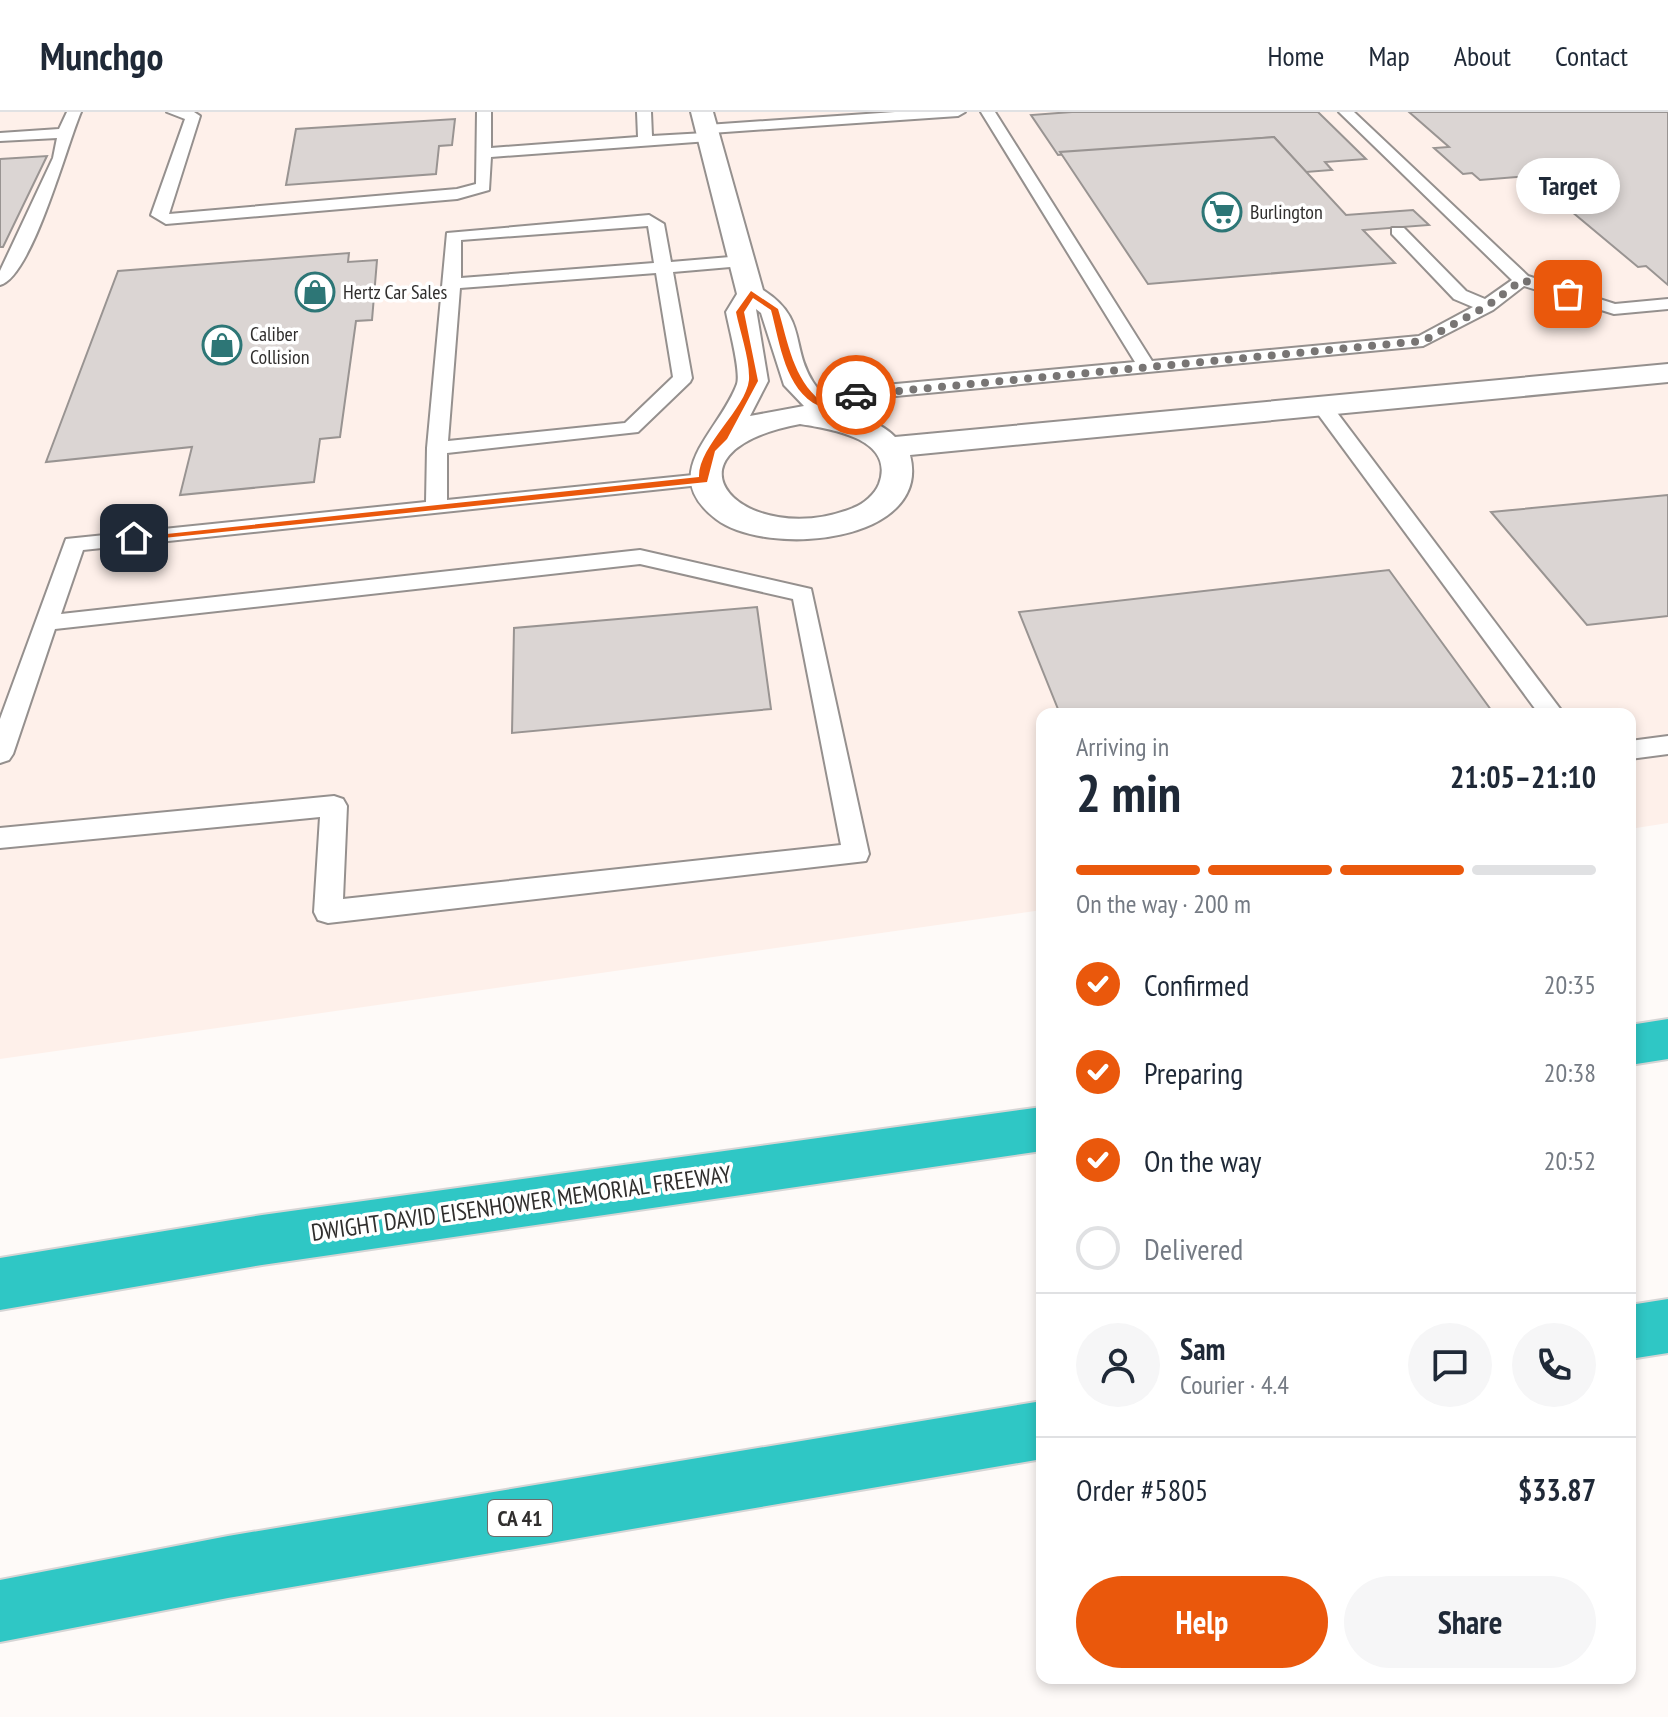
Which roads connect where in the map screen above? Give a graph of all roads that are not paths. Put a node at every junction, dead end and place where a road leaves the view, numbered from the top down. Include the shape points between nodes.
1 (74, 112) edge
2 (174, 112) edge
3 (484, 112) edge
4 (644, 112) edge
5 (958, 112) edge
6 (988, 112) edge
7 (1346, 112) edge
8 (706, 126) edge
9 (65, 133) junction
10 (0, 137) edge
11 (645, 141) junction
12 (484, 153) junction
13 (1398, 231) dead end
14 (742, 261) junction
15 (664, 267) junction
16 (4, 275) edge
17 (1522, 280) junction
18 (452, 284) junction
19 (751, 294) junction
20 (1668, 304) edge
21 (1487, 306) junction
22 (1147, 367) junction
23 (1668, 373) edge
24 (1322, 406) junction
25 (827, 411) junction
26 (722, 439) junction
27 (891, 447) junction
28 (437, 448) junction
29 (703, 480) junction
30 (436, 507) junction
31 (46, 623) junction
32 (1548, 708) edge
33 (1668, 745) edge
34 (1636, 749) edge
35 (0, 754) edge
36 (0, 838) edge
37 (1668, 1039) edge
38 (1636, 1044) edge
39 (1036, 1130) edge
40 (0, 1284) edge
41 (1668, 1326) edge
42 (1636, 1331) edge
43 (1636, 1355) edge
44 (1668, 1358) edge
45 (1036, 1431) edge
46 (0, 1611) edge

1 - 9 lane
2 - 12 lane via 193,116 159,215 166,219 457,194 484,187
3 - 12 lane
4 - 11 lane
5 - 8 lane
6 - 22 lane
7 - 17 lane
8 - 11 lane
8 - 14 street
9 - 10 lane
9 - 16 lane via 60,158
11 - 12 lane
13 - 21 lane via 1460,295
14 - 15 lane
14 - 19 street
15 - 18 lane
15 - 18 lane via 656,224 619,222 453,236
15 - 28 lane via 683,378 631,428
17 - 20 lane via 1614,309
17 - 21 lane
18 - 28 lane
19 - 25 street via 774,309 793,374
19 - 26 street via 740,312 753,381
21 - 22 lane via 1423,341
22 - 25 lane via 885,391
23 - 24 street
24 - 27 street
24 - 32 lane
25 - 26 street via 778,417
25 - 27 street
26 - 29 street via 710,450
27 - 29 street via 901,473 896,491 869,513 828,527 796,530 736,516 716,502
28 - 30 lane
29 - 30 lane
30 - 31 lane via 74,544
31 - 35 lane
31 - 36 lane via 640,557 803,594 856,854 328,912 334,806
33 - 34 lane
37 - 38 highway
39 - 40 highway, DWIGHT DAVID EISENHOWER MEMORIAL FREEWAY via 262,1240
41 - 42 highway
43 - 44 highway
45 - 46 highway, CA 41 via 228,1567

